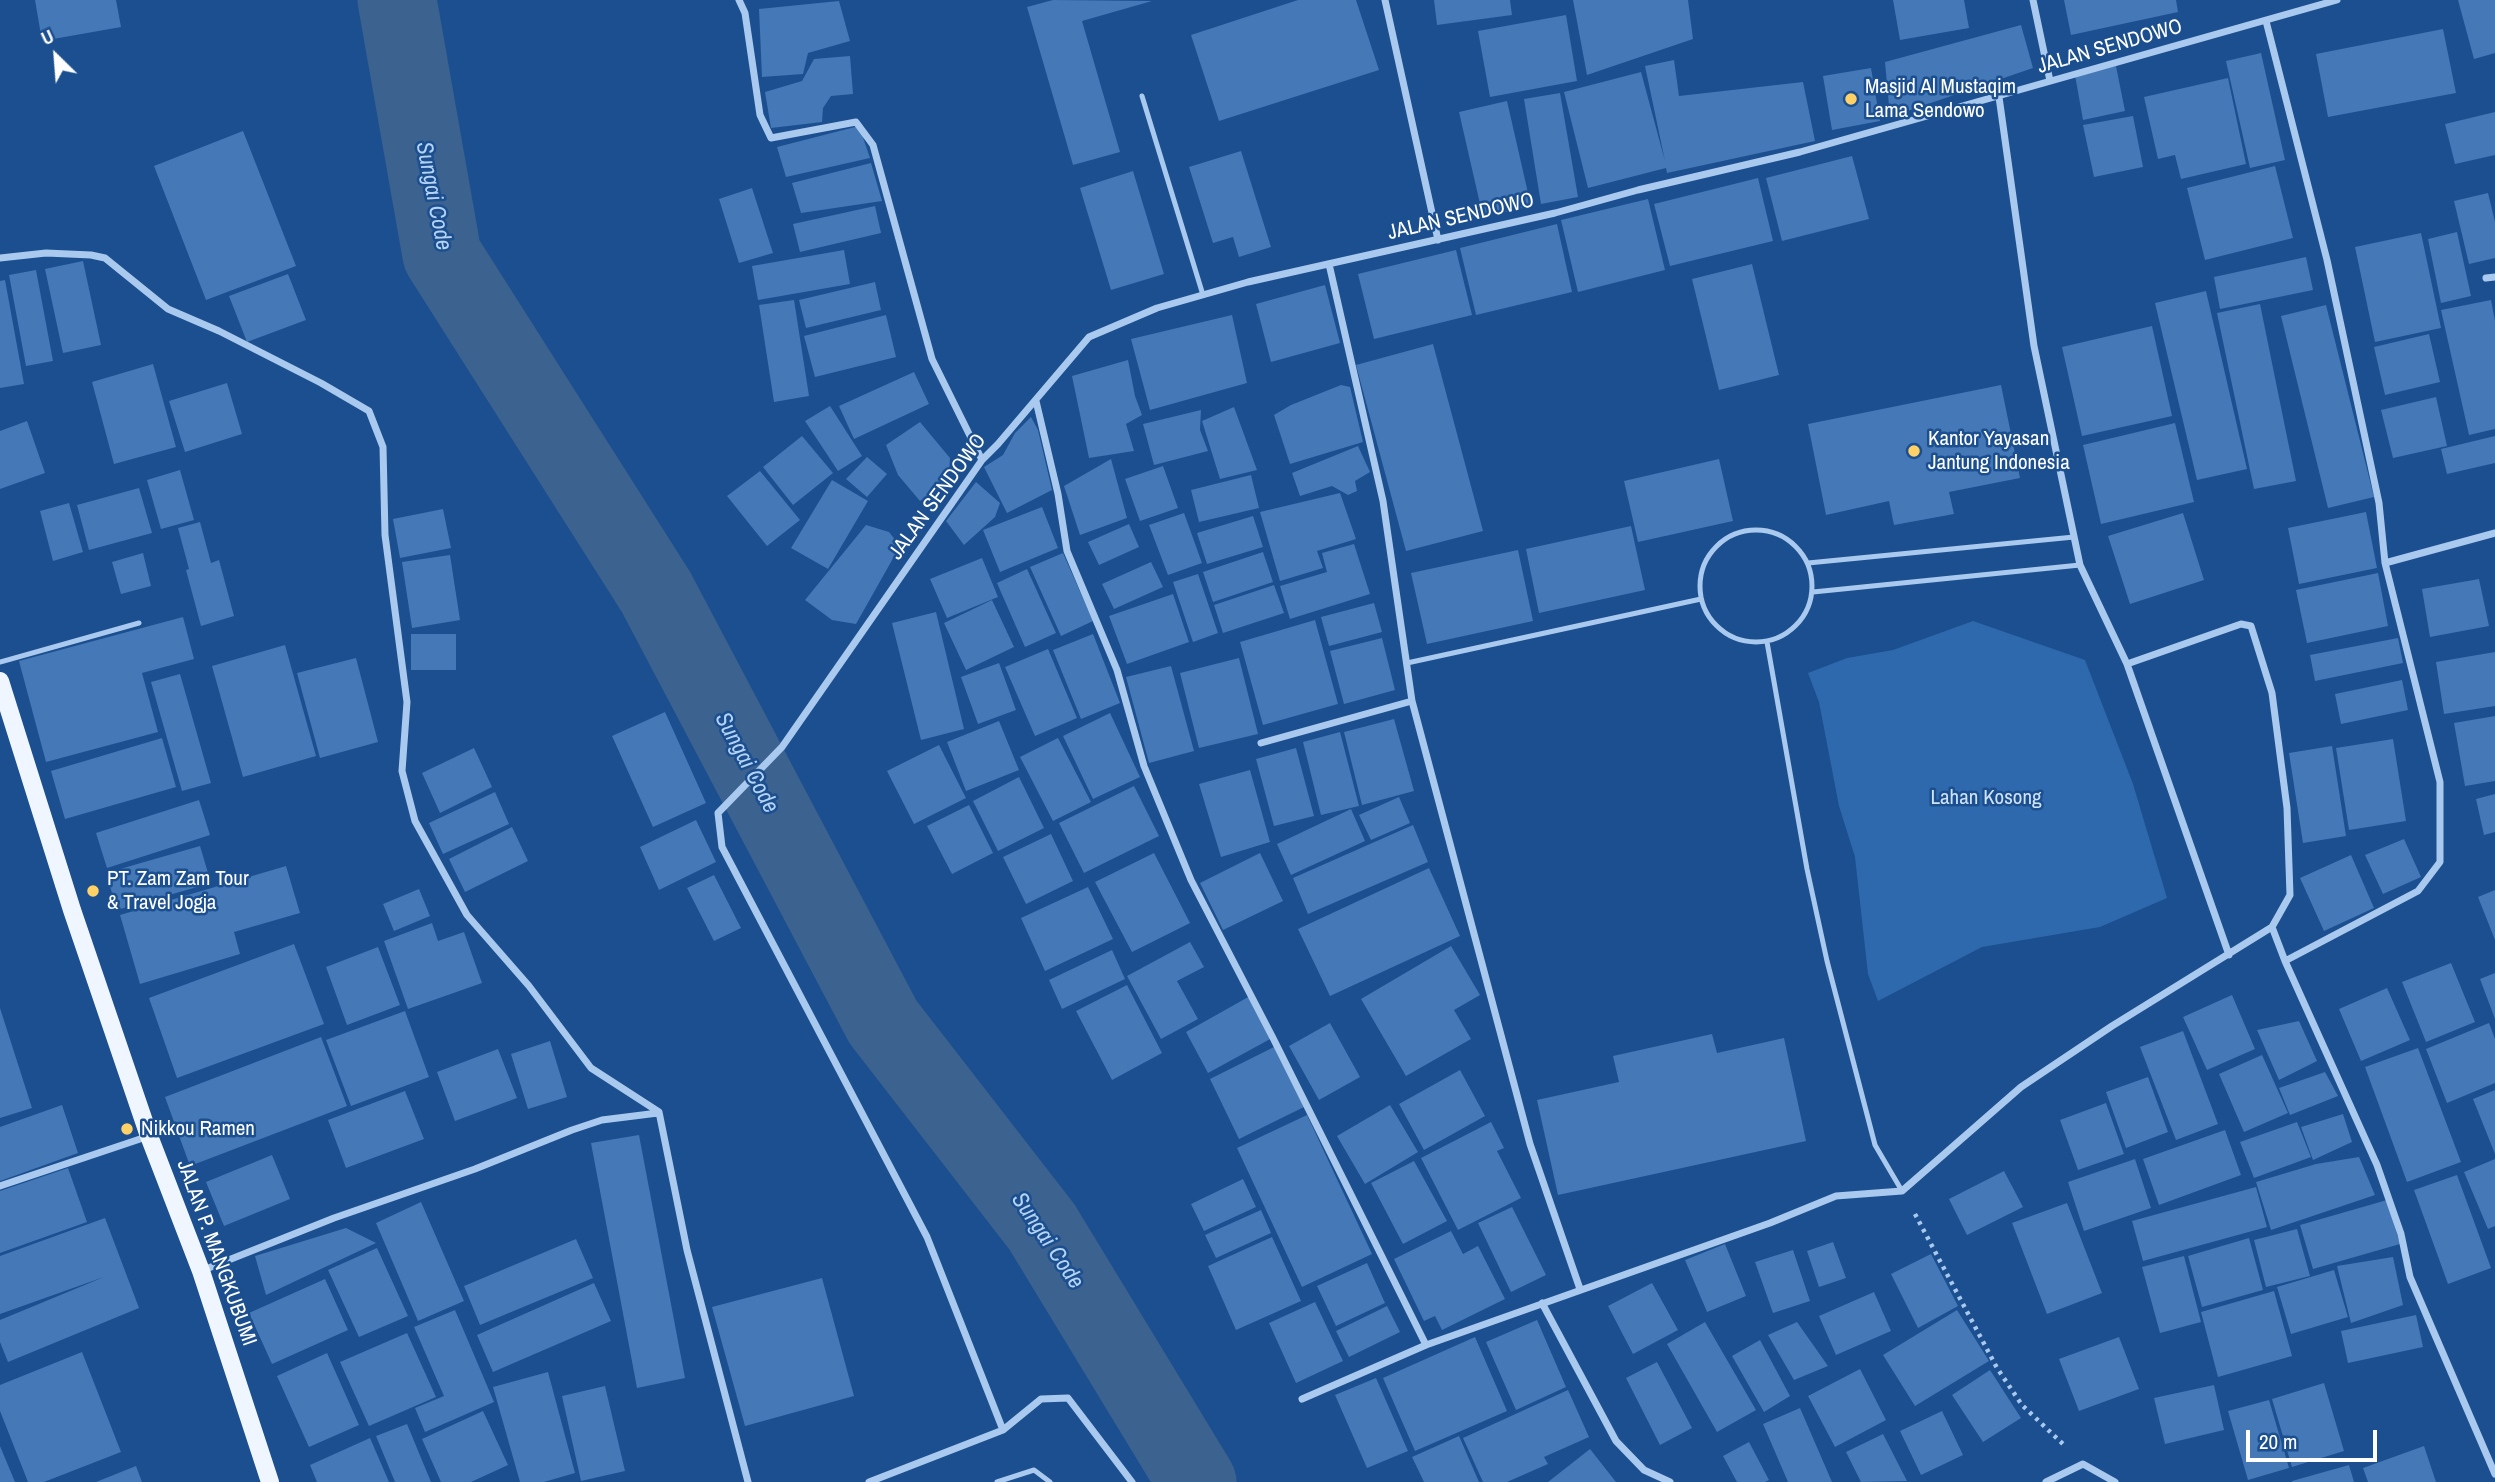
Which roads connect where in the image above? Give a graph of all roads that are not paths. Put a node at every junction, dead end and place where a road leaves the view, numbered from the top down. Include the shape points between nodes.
1 (739, 0) edge
2 (1385, 0) edge
3 (2033, 0) edge
4 (2337, 0) edge
5 (2266, 21) junction
6 (2050, 81) junction
7 (1142, 96) dead end
8 (1999, 97) junction
9 (1438, 240) junction
10 (0, 258) edge
11 (1329, 264) junction
12 (2495, 277) edge
13 (2486, 278) dead end
14 (1203, 295) junction
15 (1036, 401) junction
16 (982, 460) junction
17 (2495, 533) edge
18 (2074, 537) junction
19 (1808, 563) junction
20 (2385, 563) junction
21 (2080, 565) junction
22 (1813, 592) junction
23 (1701, 599) junction
24 (139, 623) dead end
25 (1767, 642) junction
26 (0, 662) edge
27 (1407, 663) junction
28 (2127, 664) junction
29 (0, 681) edge
30 (1412, 701) junction
31 (1261, 743) dead end
32 (2272, 927) junction
33 (2228, 955) junction
34 (2285, 961) junction
35 (659, 1112) junction
36 (149, 1136) junction
37 (0, 1186) edge
38 (1902, 1191) junction
39 (201, 1271) junction
40 (1580, 1289) junction
41 (1542, 1303) junction
42 (1426, 1345) junction
43 (1302, 1399) dead end
44 (1003, 1430) junction
45 (2495, 1474) edge
46 (270, 1482) edge
47 (748, 1482) edge
48 (869, 1482) edge
49 (997, 1482) edge
50 (1050, 1482) edge
51 (1132, 1482) edge
52 (1670, 1482) edge
53 (2046, 1482) edge
54 (2115, 1482) edge

1 - 16 street via 745,13 760,115 771,138 856,122 873,145 932,359
2 - 9 street
3 - 6 street
4 - 5 street, JALAN SENDOWO
5 - 6 street, JALAN SENDOWO
5 - 20 street via 2351,369 2379,503
6 - 8 street, JALAN SENDOWO
7 - 14 lane
8 - 9 street, JALAN SENDOWO via 1800,152
8 - 18 street via 2034,346
9 - 11 street, JALAN SENDOWO
10 - 35 street via 46,253 105,258 168,309 231,337 369,411 383,447 385,535 407,702 402,771 415,821 467,915 529,986 591,1069
11 - 14 street, JALAN SENDOWO
11 - 27 street via 1382,501
12 - 13 street
14 - 15 street, JALAN SENDOWO via 1157,308 1089,337
15 - 16 street, JALAN SENDOWO
15 - 42 street via 1067,551 1117,670 1144,766 1191,880
16 - 44 street, JALAN SENDOWO via 782,747 718,813 722,847 927,1237
17 - 20 street
18 - 19 lane
18 - 21 street
19 - 22 lane
19 - 23 lane via 1780,534 1739,533 1720,542 1707,558 1700,578
20 - 34 street via 2440,782 2440,862 2418,891
21 - 22 lane
21 - 28 street
22 - 25 lane via 1798,624
23 - 25 lane via 1707,615 1732,638
23 - 27 lane
24 - 26 lane
25 - 38 lane via 1827,961 1875,1145
27 - 30 street
28 - 32 street via 2241,624 2252,626 2272,693 2287,808 2290,895
28 - 33 street
29 - 36 main road, JALAN P. MANGKUBUMI
30 - 31 street
30 - 40 street via 1530,1144
32 - 33 street
32 - 34 street
33 - 38 street via 2021,1087
34 - 45 street via 2377,1165 2401,1234 2410,1277
35 - 39 street via 572,1129
35 - 47 street via 687,1250
36 - 37 street
36 - 39 main road, JALAN P. MANGKUBUMI
38 - 40 street via 1836,1196
39 - 46 main road, JALAN P. MANGKUBUMI
40 - 41 street
41 - 42 street
41 - 52 street via 1616,1441 1644,1470
42 - 43 street
44 - 48 street
44 - 51 street via 1041,1399 1068,1398
49 - 50 lane via 1034,1470
53 - 54 street via 2083,1464

